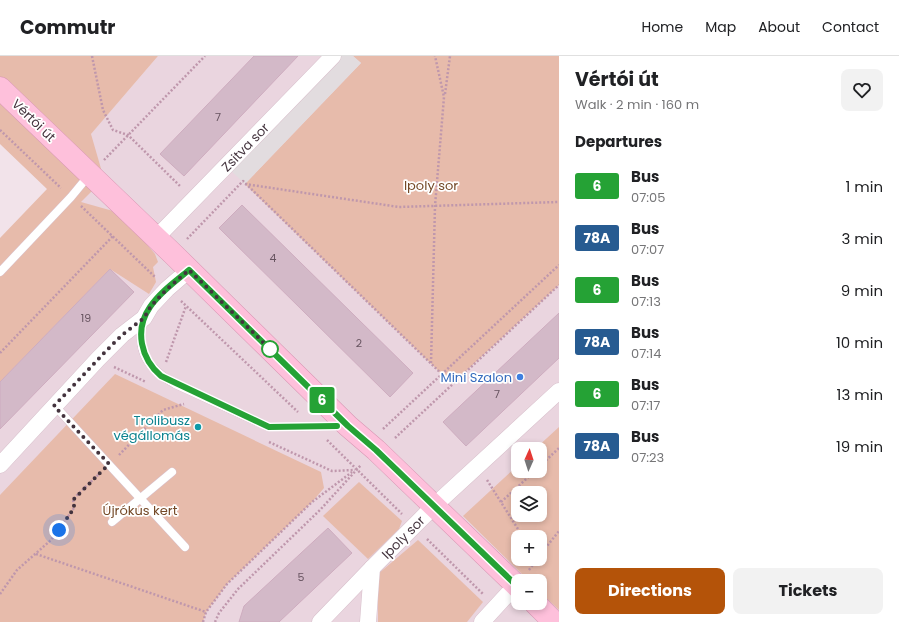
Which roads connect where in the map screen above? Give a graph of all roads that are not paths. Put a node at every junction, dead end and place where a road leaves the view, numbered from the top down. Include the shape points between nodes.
1 (333, 56) edge
2 (0, 88) edge
3 (90, 174) junction
4 (156, 238) junction
5 (189, 270) junction
6 (0, 272) edge
7 (144, 318) junction
8 (559, 391) edge
9 (54, 406) junction
10 (348, 426) junction
11 (0, 465) edge
12 (172, 472) dead end
13 (141, 498) junction
14 (434, 506) junction
15 (112, 522) dead end
16 (185, 547) dead end
17 (372, 568) junction
18 (511, 580) edge
19 (511, 592) edge
20 (542, 610) edge
21 (320, 622) edge
22 (368, 622) edge
23 (482, 622) edge
24 (554, 622) edge

1 - 4 street, Zsitva sor
2 - 3 street, Vértói út
3 - 4 street, Vértói út
3 - 6 lane via 71,198
4 - 5 street, Vértói út
5 - 7 street via 151,306
5 - 10 street, Vértói út
7 - 9 street via 122,335
7 - 10 lane via 142,345 145,355 161,376 269,427
8 - 14 street, Ipoly sor
9 - 11 street
9 - 13 lane
10 - 14 street, Vértói út
12 - 13 lane
13 - 15 lane
13 - 16 lane
14 - 17 street, Ipoly sor
14 - 18 street, Vértói út
17 - 21 street, Ipoly sor
17 - 22 street
19 - 23 street, Vértói út
20 - 24 street

